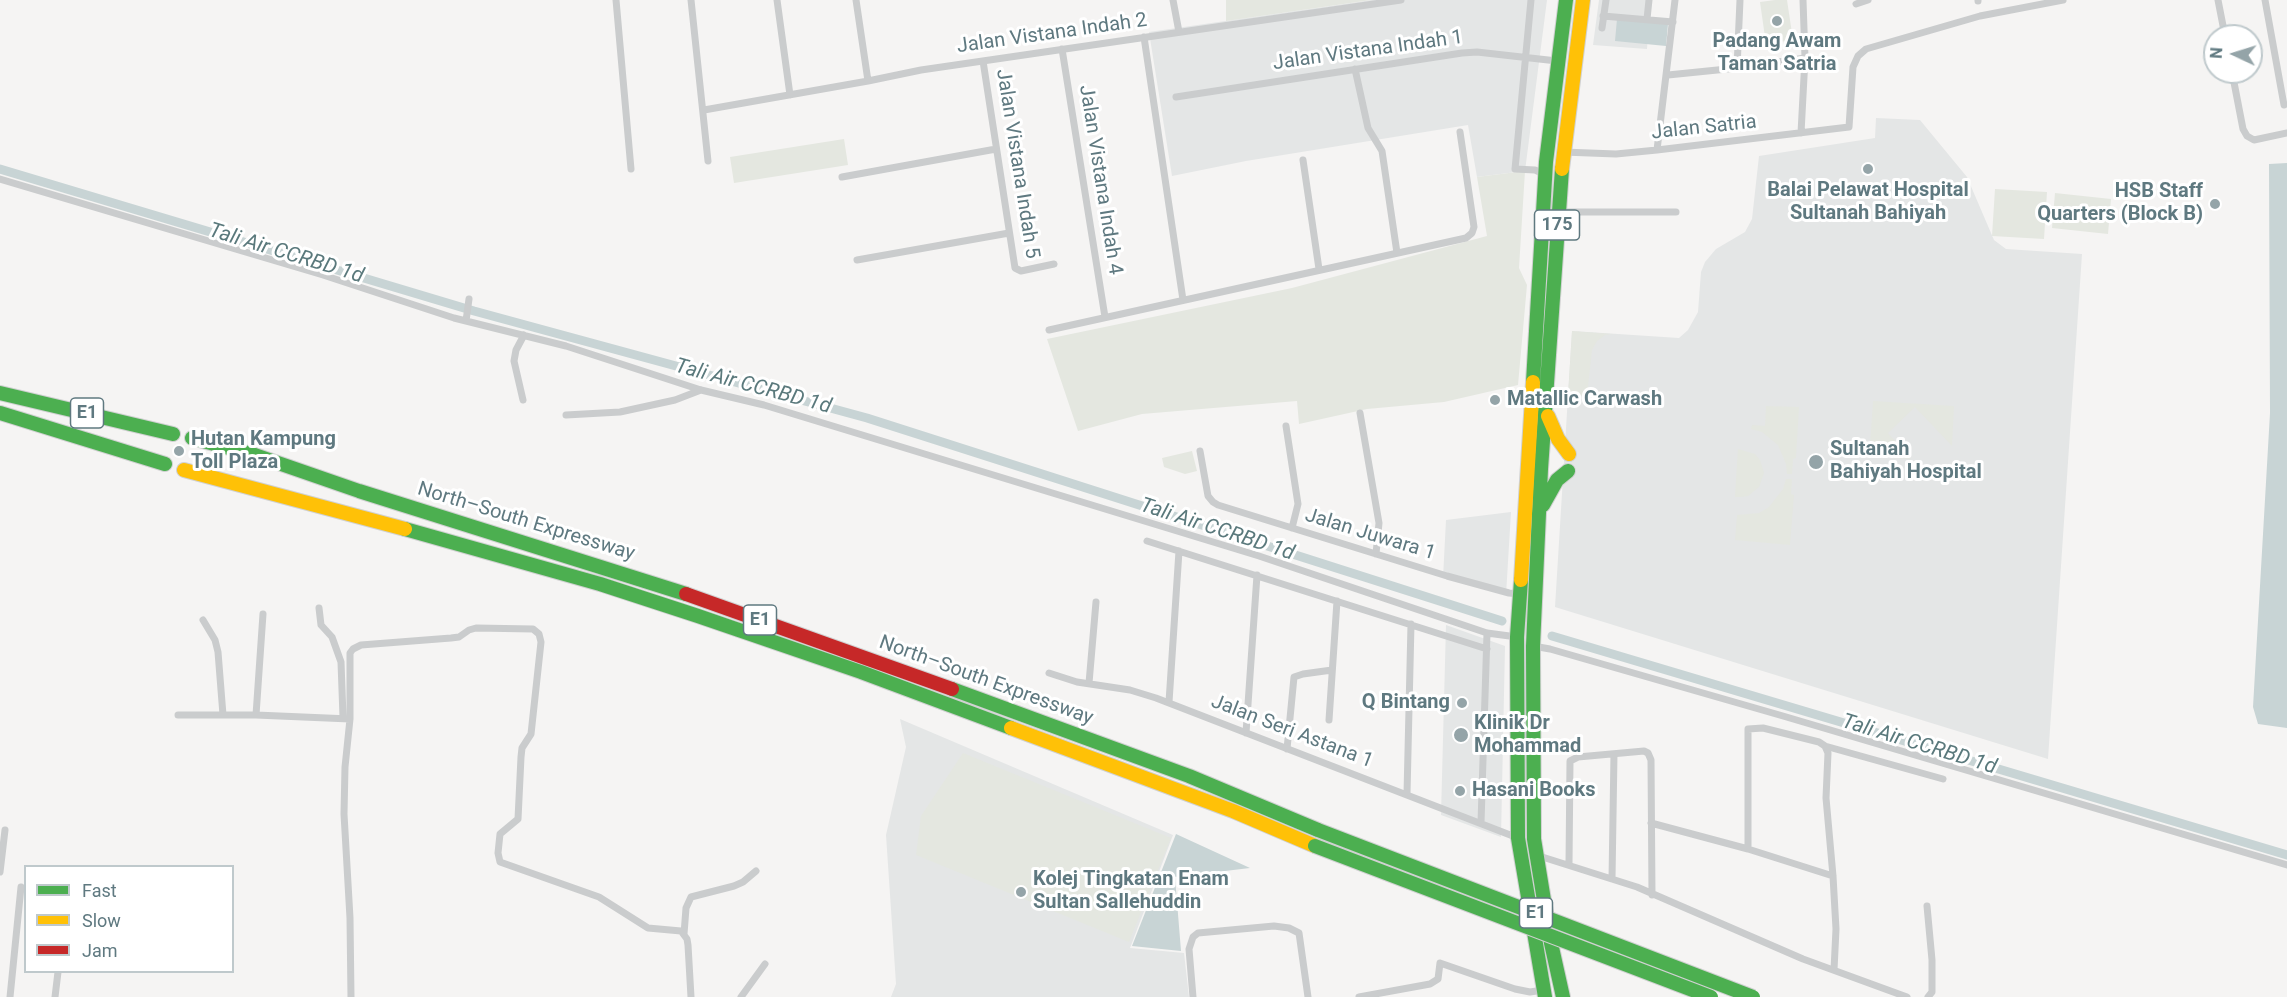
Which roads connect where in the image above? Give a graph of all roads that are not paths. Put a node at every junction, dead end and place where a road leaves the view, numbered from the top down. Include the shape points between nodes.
1 (616, 0) edge
2 (691, 0) edge
3 (777, 0) edge
4 (856, 0) edge
5 (1173, 0) edge
6 (1401, 0) edge
7 (1531, 0) edge
8 (1566, 0) edge
9 (1583, 0) edge
10 (1606, 0) edge
11 (1649, 0) edge
12 (1675, 0) edge
13 (1740, 0) edge
14 (1803, 0) edge
15 (1868, 0) edge
16 (2062, 0) edge
17 (2218, 0) edge
18 (2265, 0) edge
19 (1856, 4) dead end
20 (1604, 16) junction
21 (1647, 19) junction
22 (1673, 22) junction
23 (2223, 24) edge
24 (1602, 28) dead end
25 (1179, 32) junction
26 (1144, 37) junction
27 (1062, 49) junction
28 (1525, 56) junction
29 (1805, 58) junction
30 (983, 60) junction
31 (1557, 61) junction
32 (1737, 68) junction
33 (1355, 69) junction
34 (1668, 75) junction
35 (868, 81) junction
36 (2234, 84) edge
37 (790, 95) junction
38 (1176, 97) dead end
39 (2284, 105) dead end
40 (704, 110) junction
41 (1460, 132) dead end
42 (1801, 133) junction
43 (2287, 133) edge
44 (996, 149) junction
45 (1657, 150) junction
46 (1563, 152) junction
47 (708, 160) dead end
48 (1303, 160) dead end
49 (631, 169) dead end
50 (1545, 175) junction
51 (842, 177) dead end
52 (0, 179) edge
53 (1558, 212) junction
54 (1676, 212) dead end
55 (1009, 233) junction
56 (1397, 253) junction
57 (857, 260) dead end
58 (1054, 264) dead end
59 (1319, 269) junction
60 (1183, 300) junction
61 (468, 302) dead end
62 (1105, 317) junction
63 (466, 318) junction
64 (1049, 330) dead end
65 (524, 335) junction
66 (701, 390) junction
67 (0, 393) edge
68 (523, 400) dead end
69 (1545, 408) junction
70 (0, 413) edge
71 (1360, 413) dead end
72 (566, 415) dead end
73 (1286, 426) dead end
74 (173, 434) dead end
75 (192, 438) dead end
76 (1200, 451) dead end
77 (1528, 451) junction
78 (1542, 452) junction
79 (1569, 454) dead end
80 (165, 464) dead end
81 (1527, 468) junction
82 (1541, 469) junction
83 (184, 470) dead end
84 (1568, 471) dead end
85 (1539, 513) junction
86 (1292, 528) junction
87 (1147, 541) dead end
88 (1179, 551) junction
89 (1376, 554) junction
90 (1257, 575) junction
91 (1520, 594) junction
92 (1337, 601) junction
93 (1096, 602) dead end
94 (320, 608) dead end
95 (263, 614) dead end
96 (203, 620) dead end
97 (1411, 624) junction
98 (1487, 633) junction
99 (1517, 637) junction
100 (1533, 646) junction
101 (1487, 649) junction
102 (1332, 670) junction
103 (1049, 673) dead end
104 (1089, 683) junction
105 (1169, 702) junction
106 (178, 715) dead end
107 (223, 715) junction
108 (256, 715) junction
109 (347, 718) junction
110 (1329, 720) dead end
111 (1246, 733) junction
112 (1825, 746) junction
113 (1287, 749) junction
114 (1614, 754) junction
115 (1943, 779) dead end
116 (1407, 794) junction
117 (1480, 823) junction
118 (1651, 823) junction
119 (5, 830) dead end
120 (1518, 838) junction
121 (1748, 849) junction
122 (1536, 855) junction
123 (1569, 864) junction
124 (2287, 865) edge
125 (756, 871) dead end
126 (0, 872) edge
127 (1833, 876) junction
128 (1612, 879) junction
129 (21, 887) dead end
130 (1652, 895) junction
131 (1927, 906) dead end
132 (684, 934) junction
133 (765, 964) dead end
134 (1834, 970) junction
135 (58, 973) edge
136 (1544, 994) edge
137 (10, 997) edge
138 (56, 997) edge
139 (351, 997) edge
140 (691, 997) edge
141 (741, 997) edge
142 (1193, 997) edge
143 (1308, 997) edge
144 (1359, 997) edge
145 (1563, 997) edge
146 (1711, 997) edge
147 (1753, 997) edge
148 (1907, 997) edge
149 (1928, 997) edge

1 - 49 street
2 - 40 street
3 - 37 street
4 - 35 street
5 - 25 street
6 - 25 street, Jalan Vistana Indah 2
7 - 28 street
8 - 31 highway, 175
9 - 46 highway, 175
10 - 20 street
11 - 21 street
12 - 22 street
13 - 32 street
14 - 29 street
15 - 19 street
16 - 42 street, Jalan Satria via 1980,16 1866,49 1853,68 1849,127
17 - 23 street
18 - 39 street
20 - 21 street
20 - 24 street
21 - 22 street
22 - 34 street
25 - 26 street, Jalan Vistana Indah 2
26 - 27 street, Jalan Vistana Indah 2
26 - 60 street
27 - 30 street, Jalan Vistana Indah 2
27 - 62 street, Jalan Vistana Indah 4
28 - 31 street, Jalan Vistana Indah 1
28 - 33 street, Jalan Vistana Indah 1 via 1462,53
28 - 50 street via 1515,169
29 - 32 street
29 - 42 street
30 - 35 street, Jalan Vistana Indah 2
30 - 44 street, Jalan Vistana Indah 5
31 - 50 highway, 175
32 - 34 street
33 - 38 street, Jalan Vistana Indah 1
33 - 56 street via 1364,114 1382,151
34 - 45 street
35 - 37 street, Jalan Vistana Indah 2
36 - 43 street via 2247,136 2254,140
37 - 40 street, Jalan Vistana Indah 2
40 - 47 street
41 - 56 street via 1472,233 1466,238
42 - 45 street, Jalan Satria
44 - 51 street
44 - 55 street, Jalan Vistana Indah 5
45 - 46 street, Jalan Satria via 1616,154
46 - 53 highway, 175
48 - 59 street
50 - 77 highway, 175
52 - 63 street
53 - 54 street
53 - 69 highway, 175
55 - 57 street
55 - 58 street, Jalan Vistana Indah 5 via 1016,270
56 - 59 street
59 - 60 street
60 - 62 street
61 - 63 street
62 - 64 street
63 - 65 street
65 - 66 street
65 - 68 street via 514,361
66 - 72 street via 620,412
66 - 98 street via 764,405 1259,556
67 - 74 highway, E1
69 - 78 highway, 175
69 - 79 highway via 1552,428
70 - 80 highway, E1
71 - 89 street via 1378,516
73 - 86 street via 1298,504
75 - 147 highway, North–South Expressway / E1, bridge via 669,588 905,671 1189,776 1318,830
76 - 86 street, Jalan Juwara 1 via 1204,482 1213,502
77 - 78 highway
77 - 81 highway, 175
78 - 82 highway, 175
81 - 82 highway
81 - 91 highway, 175
82 - 85 highway, 175
83 - 146 highway, North–South Expressway / E1, bridge via 518,560 861,672
84 - 85 highway via 1557,480
85 - 100 highway, 175
86 - 89 street, Jalan Juwara 1
87 - 88 street
88 - 90 street
88 - 105 street
89 - 91 street, Jalan Juwara 1
90 - 92 street
90 - 111 street
91 - 99 highway, 175
92 - 97 street
92 - 102 street
93 - 104 street
94 - 109 street via 321,625 332,637 341,662
95 - 108 street
96 - 107 street via 218,652
97 - 101 street
97 - 116 street
98 - 99 street
98 - 101 street
99 - 120 highway, 175
100 - 122 highway, 175
100 - 124 street via 1772,712
101 - 117 street
102 - 110 street
102 - 113 street via 1294,677
103 - 104 street, Jalan Seri Astana 1
104 - 105 street, Jalan Seri Astana 1
105 - 111 street, Jalan Seri Astana 1
106 - 107 street
107 - 108 street
108 - 109 street
109 - 132 street via 350,658 356,646 459,637 476,628 537,631 541,642 538,680 531,734 521,751 518,819 500,834 500,862 599,897 643,926
109 - 139 street via 344,814
111 - 113 street, Jalan Seri Astana 1
112 - 115 street
112 - 121 street via 1783,732 1748,729
112 - 127 street
113 - 116 street, Jalan Seri Astana 1
114 - 118 street via 1648,753
114 - 123 street via 1570,761
114 - 128 street
116 - 117 street, Jalan Seri Astana 1
117 - 120 street, Jalan Seri Astana 1
118 - 121 street
118 - 130 street
119 - 126 street
120 - 136 highway, 175
121 - 127 street
122 - 123 street
122 - 145 highway, 175
123 - 128 street
125 - 132 street via 734,886 691,897
127 - 134 street
128 - 130 street
129 - 137 street
130 - 134 street
131 - 149 street via 1932,960 1932,992
132 - 140 street
133 - 141 street
134 - 148 street
135 - 138 street
136 - 144 street via 1515,989 1440,963 1438,979 1430,984
142 - 143 street via 1189,949 1193,937 1198,933 1274,926 1299,933

